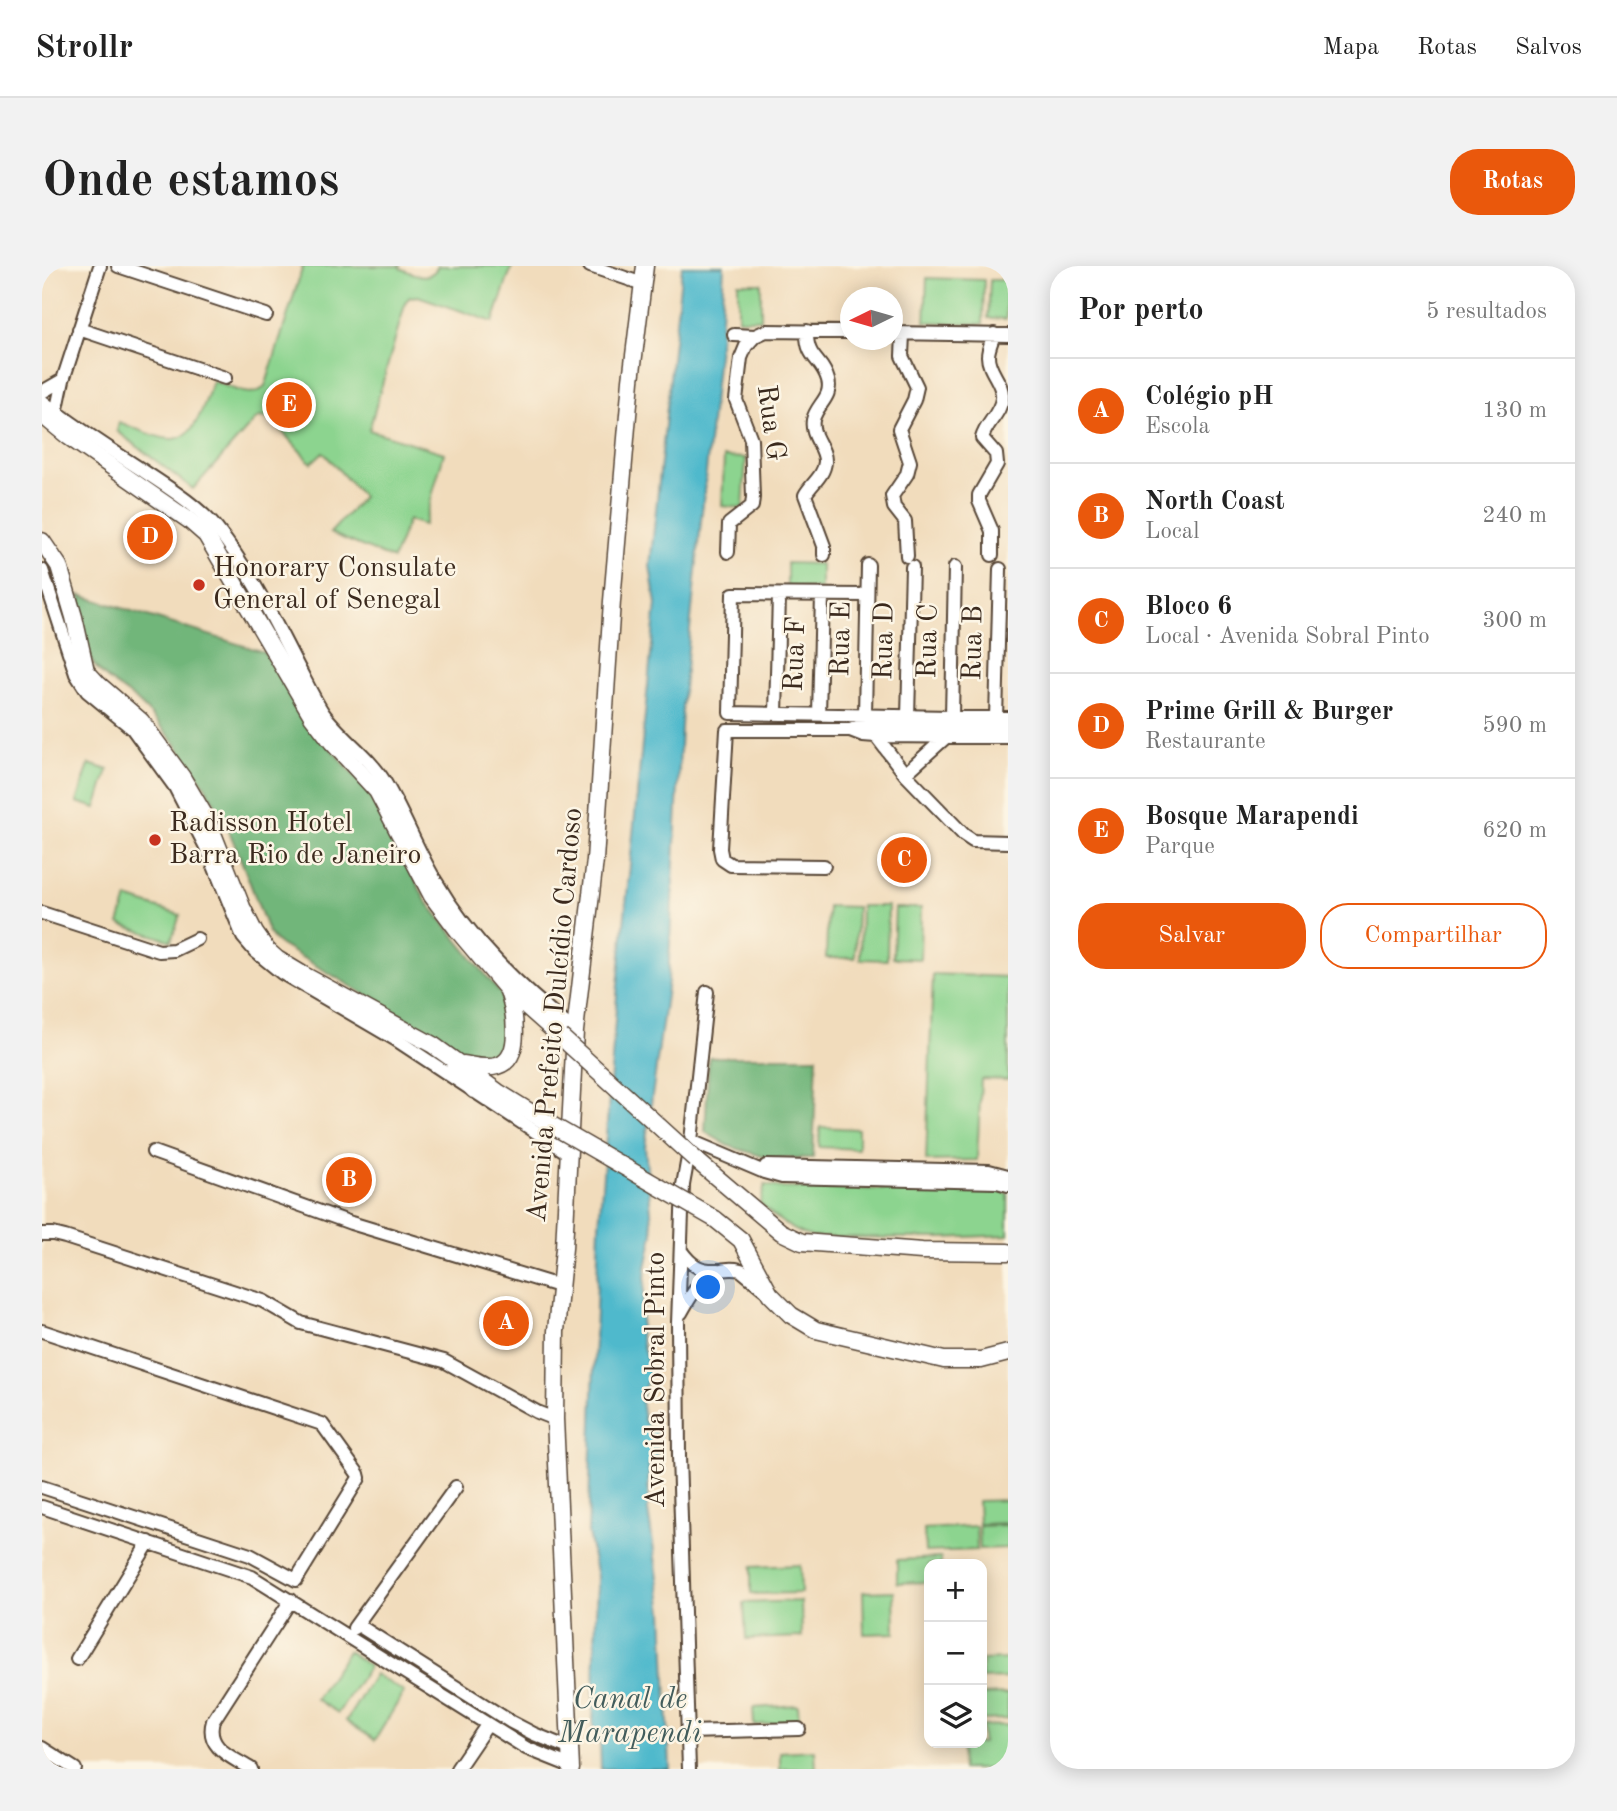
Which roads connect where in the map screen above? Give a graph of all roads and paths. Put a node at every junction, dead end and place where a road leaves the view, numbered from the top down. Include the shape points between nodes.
1 (100, 266) edge
2 (118, 266) edge
3 (590, 266) edge
4 (645, 266) edge
5 (643, 284) junction
6 (266, 315) dead end
7 (79, 329) junction
8 (807, 331) junction
9 (840, 332) edge
10 (903, 333) edge
11 (734, 335) dead end
12 (1001, 335) edge
13 (755, 336) junction
14 (901, 350) edge
15 (225, 378) dead end
16 (63, 380) junction
17 (42, 392) edge
18 (42, 401) edge
19 (51, 418) edge
20 (42, 541) edge
21 (728, 552) dead end
22 (824, 555) dead end
23 (992, 555) dead end
24 (868, 565) dead end
25 (955, 567) dead end
26 (1000, 569) dead end
27 (42, 570) edge
28 (779, 595) junction
29 (822, 595) junction
30 (867, 595) junction
31 (264, 621) junction
32 (776, 714) junction
33 (819, 714) junction
34 (865, 715) junction
35 (908, 716) junction
36 (952, 716) junction
37 (1002, 718) edge
38 (1008, 728) edge
39 (877, 730) junction
40 (946, 737) junction
41 (1008, 737) edge
42 (362, 773) junction
43 (905, 774) junction
44 (391, 793) junction
45 (1008, 842) edge
46 (824, 866) dead end
47 (42, 913) edge
48 (197, 939) dead end
49 (485, 949) junction
50 (507, 989) junction
51 (707, 992) dead end
52 (319, 994) junction
53 (370, 1009) junction
54 (568, 1034) junction
55 (433, 1045) junction
56 (460, 1063) junction
57 (474, 1090) junction
58 (691, 1141) junction
59 (153, 1152) dead end
60 (568, 1153) junction
61 (755, 1166) junction
62 (898, 1169) junction
63 (1008, 1176) edge
64 (825, 1178) junction
65 (1008, 1185) edge
66 (42, 1234) edge
67 (1008, 1245) edge
68 (681, 1251) junction
69 (981, 1252) junction
70 (1008, 1252) edge
71 (719, 1270) junction
72 (559, 1286) junction
73 (770, 1294) junction
74 (679, 1316) junction
75 (42, 1331) edge
76 (1008, 1353) edge
77 (555, 1419) junction
78 (42, 1487) edge
79 (456, 1487) dead end
80 (96, 1504) junction
81 (42, 1507) edge
82 (89, 1522) junction
83 (149, 1542) junction
84 (225, 1546) junction
85 (218, 1565) junction
86 (291, 1600) junction
87 (358, 1625) junction
88 (345, 1635) junction
89 (77, 1660) dead end
90 (487, 1726) junction
91 (800, 1729) dead end
92 (688, 1732) junction
93 (42, 1748) edge
94 (571, 1749) junction
95 (571, 1768) edge
96 (75, 1769) edge
97 (251, 1769) edge
98 (457, 1769) edge
99 (689, 1769) edge

1 - 7 street
2 - 6 street
3 - 5 street
4 - 5 street, Avenida Prefeito Dulcídio Cardoso
5 - 54 street, Avenida Prefeito Dulcídio Cardoso via 612,601 595,860
7 - 15 street
7 - 16 street
8 - 9 street
8 - 13 street via 766,331
8 - 22 street via 808,348 829,387 813,424 825,463 805,495
10 - 12 street
11 - 13 street
12 - 23 street via 988,360 1002,399 982,438 996,454 997,464 979,501 992,531
13 - 21 street, Rua G via 741,358 736,400 751,439 752,506 729,524
14 - 35 street, Rua D via 917,387 899,429 910,462 891,496 905,521 909,562
16 - 17 street
16 - 19 street
18 - 19 street
19 - 31 street via 190,521 238,574
20 - 53 street via 59,566 86,671 141,721 182,777 208,821 255,933 277,959
24 - 30 street, Rua E
25 - 36 street, Rua C
26 - 37 street, Rua B
27 - 52 street via 76,674 87,691 132,728 176,787 243,937 268,964
28 - 29 street
28 - 32 street
28 - 32 street via 733,594 730,713
29 - 30 street
29 - 33 street, Rua F
30 - 34 street, Rua E
31 - 42 street via 312,716
31 - 44 street via 323,713
32 - 33 street
33 - 34 street
34 - 35 street
35 - 36 street
36 - 37 street
38 - 39 street
39 - 40 street
39 - 43 street
39 - 46 street via 863,735 850,730 725,733 722,859 731,865
40 - 41 street
40 - 43 street
42 - 44 street
42 - 50 street via 377,791 432,896
43 - 45 street via 973,841
44 - 49 street via 436,881
47 - 48 street via 159,951 174,950
49 - 50 street
49 - 54 street
50 - 54 street
50 - 56 street via 514,1016 509,1058 489,1068
51 - 58 street, Avenida Sobral Pinto
52 - 53 street
52 - 57 street
53 - 55 street
54 - 60 street, Avenida Prefeito Dulcídio Cardoso
54 - 69 street, bridge via 696,1160 780,1232 802,1242
55 - 56 street
55 - 57 street
56 - 73 street, bridge via 498,1092 715,1219 741,1240
57 - 60 street
58 - 61 street
58 - 68 street, Avenida Sobral Pinto via 683,1185
59 - 72 street via 351,1223
60 - 72 street, Avenida Prefeito Dulcídio Cardoso
61 - 62 street
61 - 64 street via 782,1177
62 - 63 street via 989,1171
62 - 64 street via 883,1174 833,1173
64 - 65 street
66 - 77 street via 65,1237 256,1299 301,1323 444,1361
67 - 69 street
68 - 71 street via 695,1266
68 - 74 street, Avenida Sobral Pinto
69 - 70 street
71 - 73 street via 741,1270
71 - 74 street via 696,1287
72 - 77 street, Avenida Prefeito Dulcídio Cardoso
73 - 76 street via 803,1324 832,1335 944,1360 981,1360
74 - 92 street, Avenida Sobral Pinto
75 - 84 street via 322,1424 359,1482 296,1580
77 - 94 street, Avenida Prefeito Dulcídio Cardoso
78 - 80 street
79 - 87 street
80 - 82 street
80 - 84 street
81 - 82 street
82 - 83 street
83 - 85 street
83 - 89 street
84 - 85 street
85 - 86 street via 252,1577
86 - 88 street
86 - 97 street via 213,1721 213,1742
87 - 88 street
87 - 94 street via 510,1722
88 - 90 street
90 - 95 street
90 - 98 street
91 - 92 street
92 - 99 street, Avenida Sobral Pinto
93 - 96 street
94 - 95 street, Avenida Prefeito Dulcídio Cardoso

